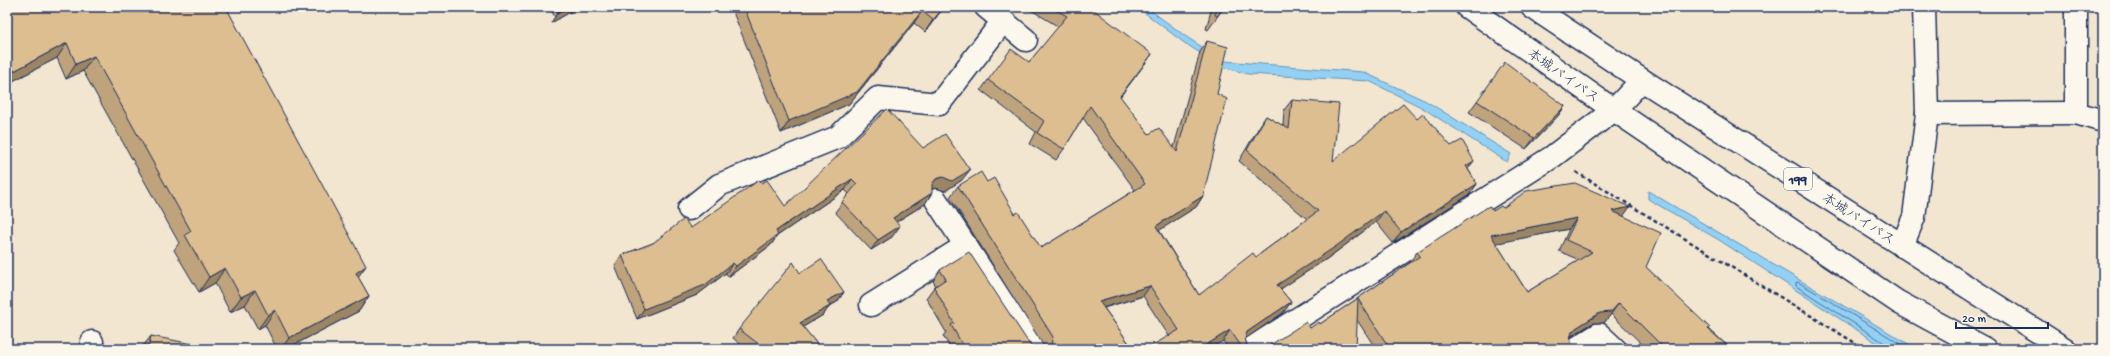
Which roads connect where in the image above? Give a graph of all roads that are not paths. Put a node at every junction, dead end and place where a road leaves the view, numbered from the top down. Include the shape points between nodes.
1 (986, 7) edge
2 (1467, 7) edge
3 (1532, 7) edge
4 (1924, 7) edge
5 (2076, 7) edge
6 (1003, 22) junction
7 (1026, 40) dead end
8 (1642, 80) junction
9 (1614, 110) junction
10 (2076, 113) junction
11 (1927, 114) junction
12 (2103, 121) edge
13 (936, 200) dead end
14 (689, 209) dead end
15 (965, 246) junction
16 (1902, 246) junction
17 (871, 305) dead end
18 (1033, 349) edge
19 (1250, 349) edge
20 (1575, 349) edge
21 (1615, 349) edge
22 (1985, 349) edge
23 (2066, 349) edge

1 - 6 main road
2 - 9 main road, 本城バイパス
3 - 8 main road, 本城バイパス / 199
4 - 11 main road
5 - 10 main road
6 - 7 main road
6 - 14 main road via 939,104 878,98 838,138 719,185
8 - 9 main road
8 - 16 main road, 本城バイパス / 199
9 - 19 main road via 1552,157
9 - 22 main road, 本城バイパス via 1898,302
10 - 11 main road
10 - 12 main road
11 - 16 main road via 1914,217
13 - 15 main road
15 - 17 main road
15 - 18 main road
16 - 23 main road, 本城バイパス / 199
20 - 21 main road via 1599,334

